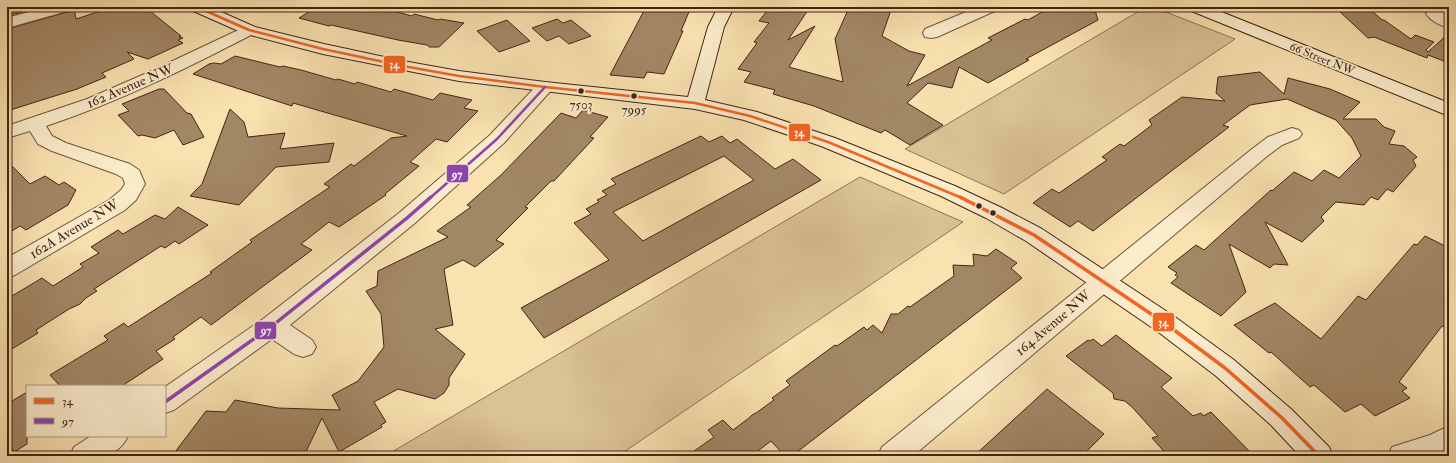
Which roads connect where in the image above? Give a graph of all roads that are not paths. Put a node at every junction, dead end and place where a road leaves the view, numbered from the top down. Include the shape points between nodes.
1 (65, 7) edge
2 (197, 7) edge
3 (726, 7) edge
4 (991, 7) edge
5 (1195, 7) edge
6 (1436, 11) edge
7 (7, 23) edge
8 (1449, 23) edge
9 (249, 30) junction
10 (931, 33) dead end
11 (545, 87) junction
12 (695, 103) junction
13 (1449, 110) edge
14 (35, 123) junction
15 (7, 132) edge
16 (1292, 134) dead end
17 (7, 269) edge
18 (1104, 281) junction
19 (272, 326) junction
20 (303, 347) dead end
21 (166, 401) edge
22 (112, 437) edge
23 (1449, 438) edge
24 (84, 456) edge
25 (892, 456) edge
26 (1319, 456) edge
27 (1402, 456) edge

1 - 7 street
2 - 9 street
3 - 12 street via 716,27
4 - 10 street
5 - 13 street, 66 Street NW
6 - 8 street
9 - 11 street via 403,66
9 - 14 street, 162 Avenue NW via 134,86
11 - 12 street
11 - 19 street via 497,139 453,179
12 - 18 street via 803,132 948,191 1034,235
14 - 15 street, 162 Avenue NW
14 - 17 street, 162A Avenue NW via 45,140 123,169 132,175 135,184 129,195 117,204
16 - 18 street, 164 Avenue NW via 1275,141 1259,153
18 - 25 street, 164 Avenue NW
18 - 26 street via 1225,368 1281,417
19 - 20 street
19 - 21 street
22 - 24 street
23 - 27 street via 1437,445

